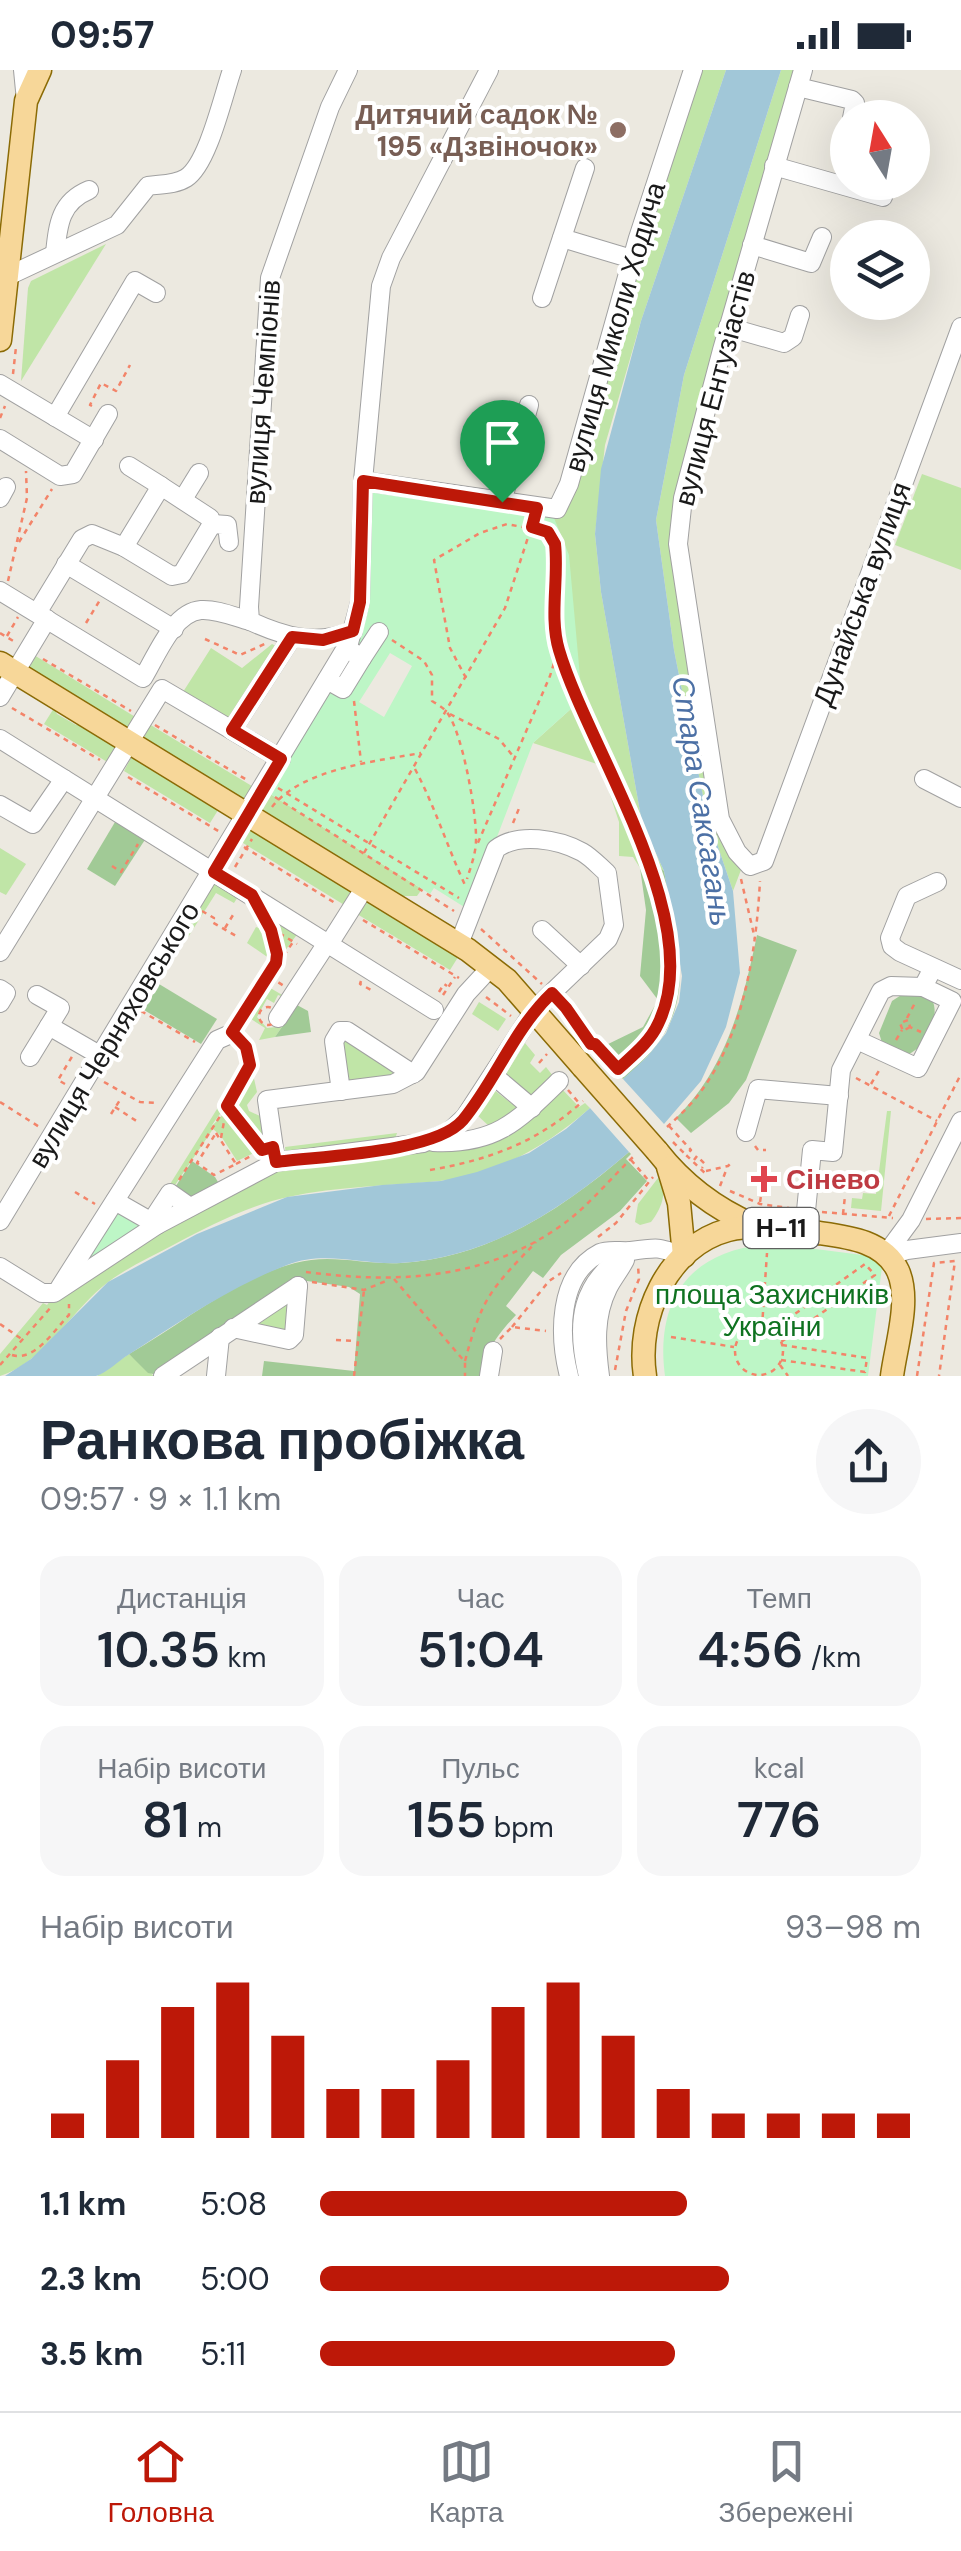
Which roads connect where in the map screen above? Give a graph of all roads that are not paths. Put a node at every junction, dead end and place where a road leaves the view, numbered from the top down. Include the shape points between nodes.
1 (23, 70) edge
2 (40, 70) edge
3 (348, 70) edge
4 (489, 70) edge
5 (694, 70) edge
6 (232, 72) edge
7 (800, 78) edge
8 (852, 100) edge
9 (26, 101) junction
10 (774, 166) junction
11 (585, 168) dead end
12 (830, 182) edge
13 (89, 190) dead end
14 (822, 237) dead end
15 (562, 238) junction
16 (752, 245) junction
17 (55, 254) junction
18 (632, 259) junction
19 (8, 276) junction
20 (156, 293) dead end
21 (542, 298) dead end
22 (800, 316) dead end
23 (728, 327) junction
24 (961, 328) edge
25 (0, 340) edge
26 (0, 384) edge
27 (529, 405) dead end
28 (108, 414) road end
29 (55, 416) junction
30 (0, 439) edge
31 (94, 440) junction
32 (129, 466) dead end
33 (198, 474) dead end
34 (363, 481) junction
35 (161, 486) junction
36 (183, 500) junction
37 (502, 502) junction
38 (212, 524) junction
39 (229, 542) dead end
40 (124, 547) junction
41 (66, 564) junction
42 (3, 593) edge
43 (36, 613) junction
44 (250, 621) junction
45 (174, 628) junction
46 (378, 632) road end
47 (287, 636) junction
48 (354, 646) junction
49 (8, 668) edge
50 (0, 699) edge
51 (232, 730) junction
52 (0, 739) edge
53 (130, 743) junction
54 (281, 759) junction
55 (64, 778) junction
56 (924, 779) dead end
57 (95, 798) junction
58 (961, 798) edge
59 (0, 805) edge
60 (248, 815) junction
61 (762, 863) joint
62 (220, 876) junction
63 (937, 882) dead end
64 (365, 887) junction
65 (542, 930) dead end
66 (328, 944) junction
67 (460, 944) junction
68 (0, 952) edge
69 (581, 966) junction
70 (490, 967) junction
71 (933, 968) junction
72 (961, 980) edge
73 (923, 987) junction
74 (0, 989) edge
75 (37, 994) dead end
76 (436, 1001) road end
77 (0, 1002) edge
78 (535, 1010) junction
79 (278, 1018) dead end
80 (49, 1026) junction
81 (232, 1032) road end
82 (857, 1040) junction
83 (100, 1056) junction
84 (30, 1057) dead end
85 (413, 1074) junction
86 (492, 1075) junction
87 (559, 1080) dead end
88 (341, 1091) junction
89 (839, 1096) junction
90 (532, 1108) junction
91 (961, 1121) edge
92 (746, 1132) dead end
93 (427, 1142) junction
94 (671, 1152) junction
95 (270, 1153) junction
96 (116, 1201) junction
97 (190, 1207) junction
98 (758, 1215) junction
99 (0, 1221) edge
100 (154, 1224) junction
101 (804, 1231) junction
102 (958, 1252) edge
103 (888, 1255) junction
104 (684, 1256) junction
105 (634, 1259) junction
106 (0, 1267) edge
107 (62, 1297) junction
108 (226, 1332) junction
109 (493, 1351) road end
110 (164, 1376) edge
111 (216, 1376) edge
112 (489, 1376) edge
113 (569, 1376) edge
114 (588, 1376) edge
115 (600, 1376) edge
116 (646, 1376) edge
117 (892, 1376) edge

1 - 9 street
2 - 9 main road
3 - 44 street, вулиця Чемпіонів via 270,278
4 - 34 street, вулиця Черняховського via 381,286
5 - 18 street, вулиця Миколи Ходича
6 - 17 street via 190,176 148,186 118,225
7 - 8 street
7 - 10 street, вулиця Ентузіастів
9 - 19 main road
10 - 12 street
10 - 16 street, вулиця Ентузіастів
11 - 15 street
13 - 17 street via 64,208
14 - 16 street via 811,263
15 - 18 street
15 - 21 street
16 - 23 street, вулиця Ентузіастів
17 - 19 street
18 - 37 street, вулиця Миколи Ходича via 562,503 554,510
19 - 25 main road
20 - 29 street via 136,281
22 - 23 street via 784,343
23 - 61 street, вулиця Ентузіастів via 683,498 678,544 720,819 744,862
24 - 61 street, Дунайська вулиця
26 - 29 street
27 - 37 street
28 - 31 street
29 - 31 street
30 - 31 street via 60,476 73,474
32 - 35 street
33 - 36 street
34 - 37 street
34 - 48 street, вулиця Черняховського
35 - 36 street
35 - 40 street
36 - 38 street
38 - 39 street via 226,525
38 - 40 street via 178,576
40 - 41 street via 92,534
41 - 43 street
41 - 45 street
42 - 43 street
43 - 45 street via 144,678
43 - 49 street
44 - 45 street via 202,610
44 - 47 street
46 - 48 street
47 - 48 street
47 - 51 street
48 - 54 street, вулиця Черняховського via 335,685
49 - 50 street
49 - 53 main road, Н-11
51 - 53 street via 162,689
51 - 54 street
52 - 55 street
53 - 57 street
53 - 60 main road, Н-11
54 - 60 street, вулиця Черняховського via 272,792
55 - 57 street
55 - 59 street via 33,824
56 - 58 street
57 - 62 street
57 - 68 street
60 - 62 street, вулиця Черняховського
60 - 64 main road, Н-11
62 - 66 street via 252,895 298,938
62 - 83 street, вулиця Черняховського
63 - 71 street via 907,896 890,938 900,952
64 - 66 street
64 - 67 main road, Н-11
65 - 69 street
66 - 76 street
66 - 79 street
67 - 69 street via 496,850 506,841 541,840 582,852 608,872 614,925
67 - 70 main road, Н-11
69 - 78 street
70 - 78 main road, Н-11
70 - 85 street
71 - 72 street
71 - 73 street
73 - 82 street via 881,991
73 - 82 street via 952,1001 918,1068
74 - 77 street via 6,992
75 - 80 street via 60,1008
78 - 86 street
78 - 94 main road, Н-11, bridge
80 - 83 street
80 - 84 street
81 - 96 street via 217,1040
82 - 89 street via 841,1070
83 - 99 street, вулиця Черняховського
85 - 88 street via 393,1084
85 - 88 street via 340,1031 334,1041
86 - 90 street
86 - 93 street via 462,1122
87 - 90 street
88 - 95 street via 267,1100
89 - 92 street via 758,1088
89 - 101 street via 833,1152 812,1150
90 - 93 street via 493,1135
91 - 103 street
93 - 95 street
94 - 98 main road, Н-11 via 728,1214
94 - 104 main road, Н-11
95 - 97 street
96 - 100 street
96 - 107 street
97 - 100 street
97 - 100 street via 170,1193
98 - 101 main road, Н-11
98 - 104 main road, Н-11
100 - 107 street
101 - 103 main road, Н-11 via 852,1239
102 - 103 street
103 - 117 main road via 903,1292
104 - 105 street via 652,1245
104 - 116 main road, Н-11 via 646,1316
105 - 113 street via 602,1251 571,1287 563,1333
105 - 114 street via 603,1271 585,1304 580,1332
105 - 115 street via 600,1308
106 - 107 street via 42,1293
108 - 108 street via 301,1279 289,1340
108 - 110 street
108 - 111 street
109 - 112 street

